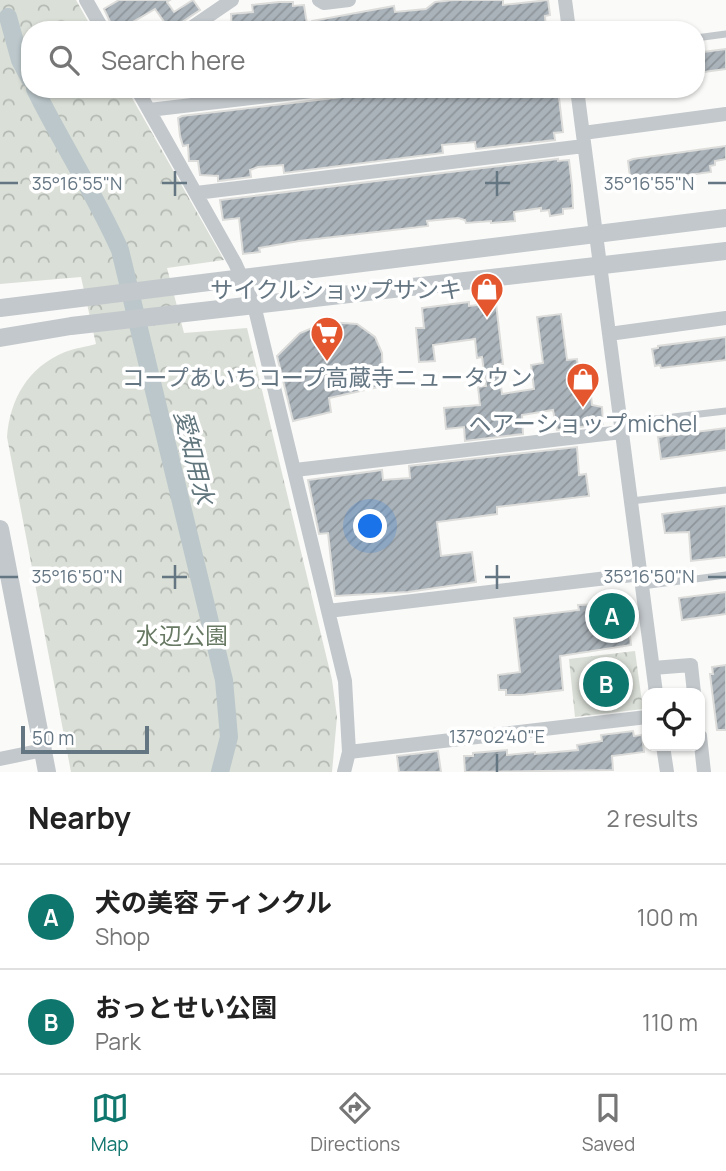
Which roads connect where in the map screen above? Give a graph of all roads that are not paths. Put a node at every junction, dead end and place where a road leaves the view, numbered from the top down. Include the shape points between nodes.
1 (86, 0) edge
2 (232, 0) edge
3 (319, 0) edge
4 (349, 0) edge
5 (565, 0) edge
6 (98, 21) edge
7 (200, 21) edge
8 (568, 21) edge
9 (726, 34) edge
10 (705, 37) edge
11 (142, 98) edge
12 (252, 98) edge
13 (578, 98) edge
14 (149, 110) junction
15 (726, 114) edge
16 (583, 140) junction
17 (196, 193) junction
18 (726, 218) edge
19 (596, 236) junction
20 (726, 251) edge
21 (601, 265) junction
22 (242, 278) junction
23 (254, 305) junction
24 (0, 308) edge
25 (726, 318) edge
26 (609, 334) junction
27 (0, 338) edge
28 (726, 411) edge
29 (621, 427) junction
30 (295, 470) junction
31 (726, 490) edge
32 (631, 501) junction
33 (0, 529) edge
34 (726, 575) edge
35 (642, 580) junction
36 (328, 611) junction
37 (653, 668) junction
38 (655, 688) edge
39 (693, 688) edge
40 (642, 719) edge
41 (43, 750) junction
42 (664, 751) edge
43 (702, 751) edge
44 (349, 752) junction
45 (0, 759) edge
46 (47, 772) edge
47 (344, 772) edge
48 (667, 772) edge
49 (704, 772) edge

1 - 6 street
2 - 7 street
3 - 4 street
5 - 8 street
9 - 10 lane
11 - 14 street
12 - 14 street
13 - 16 street
14 - 17 street
15 - 16 street
16 - 17 street
16 - 19 street
17 - 22 street
18 - 19 street
19 - 21 street
19 - 22 street
20 - 21 street
21 - 23 street
21 - 26 street
22 - 23 street
22 - 24 street
23 - 27 street
23 - 30 street
25 - 26 street
26 - 29 street
28 - 29 lane
29 - 30 street
29 - 32 street
30 - 36 street
31 - 32 lane
32 - 35 street
33 - 41 street
34 - 35 lane
35 - 36 street
35 - 37 street
36 - 44 street via 345,681
37 - 38 street
37 - 39 street via 691,665
40 - 44 street
41 - 45 street
41 - 46 street
42 - 48 street
43 - 49 street
44 - 47 street

